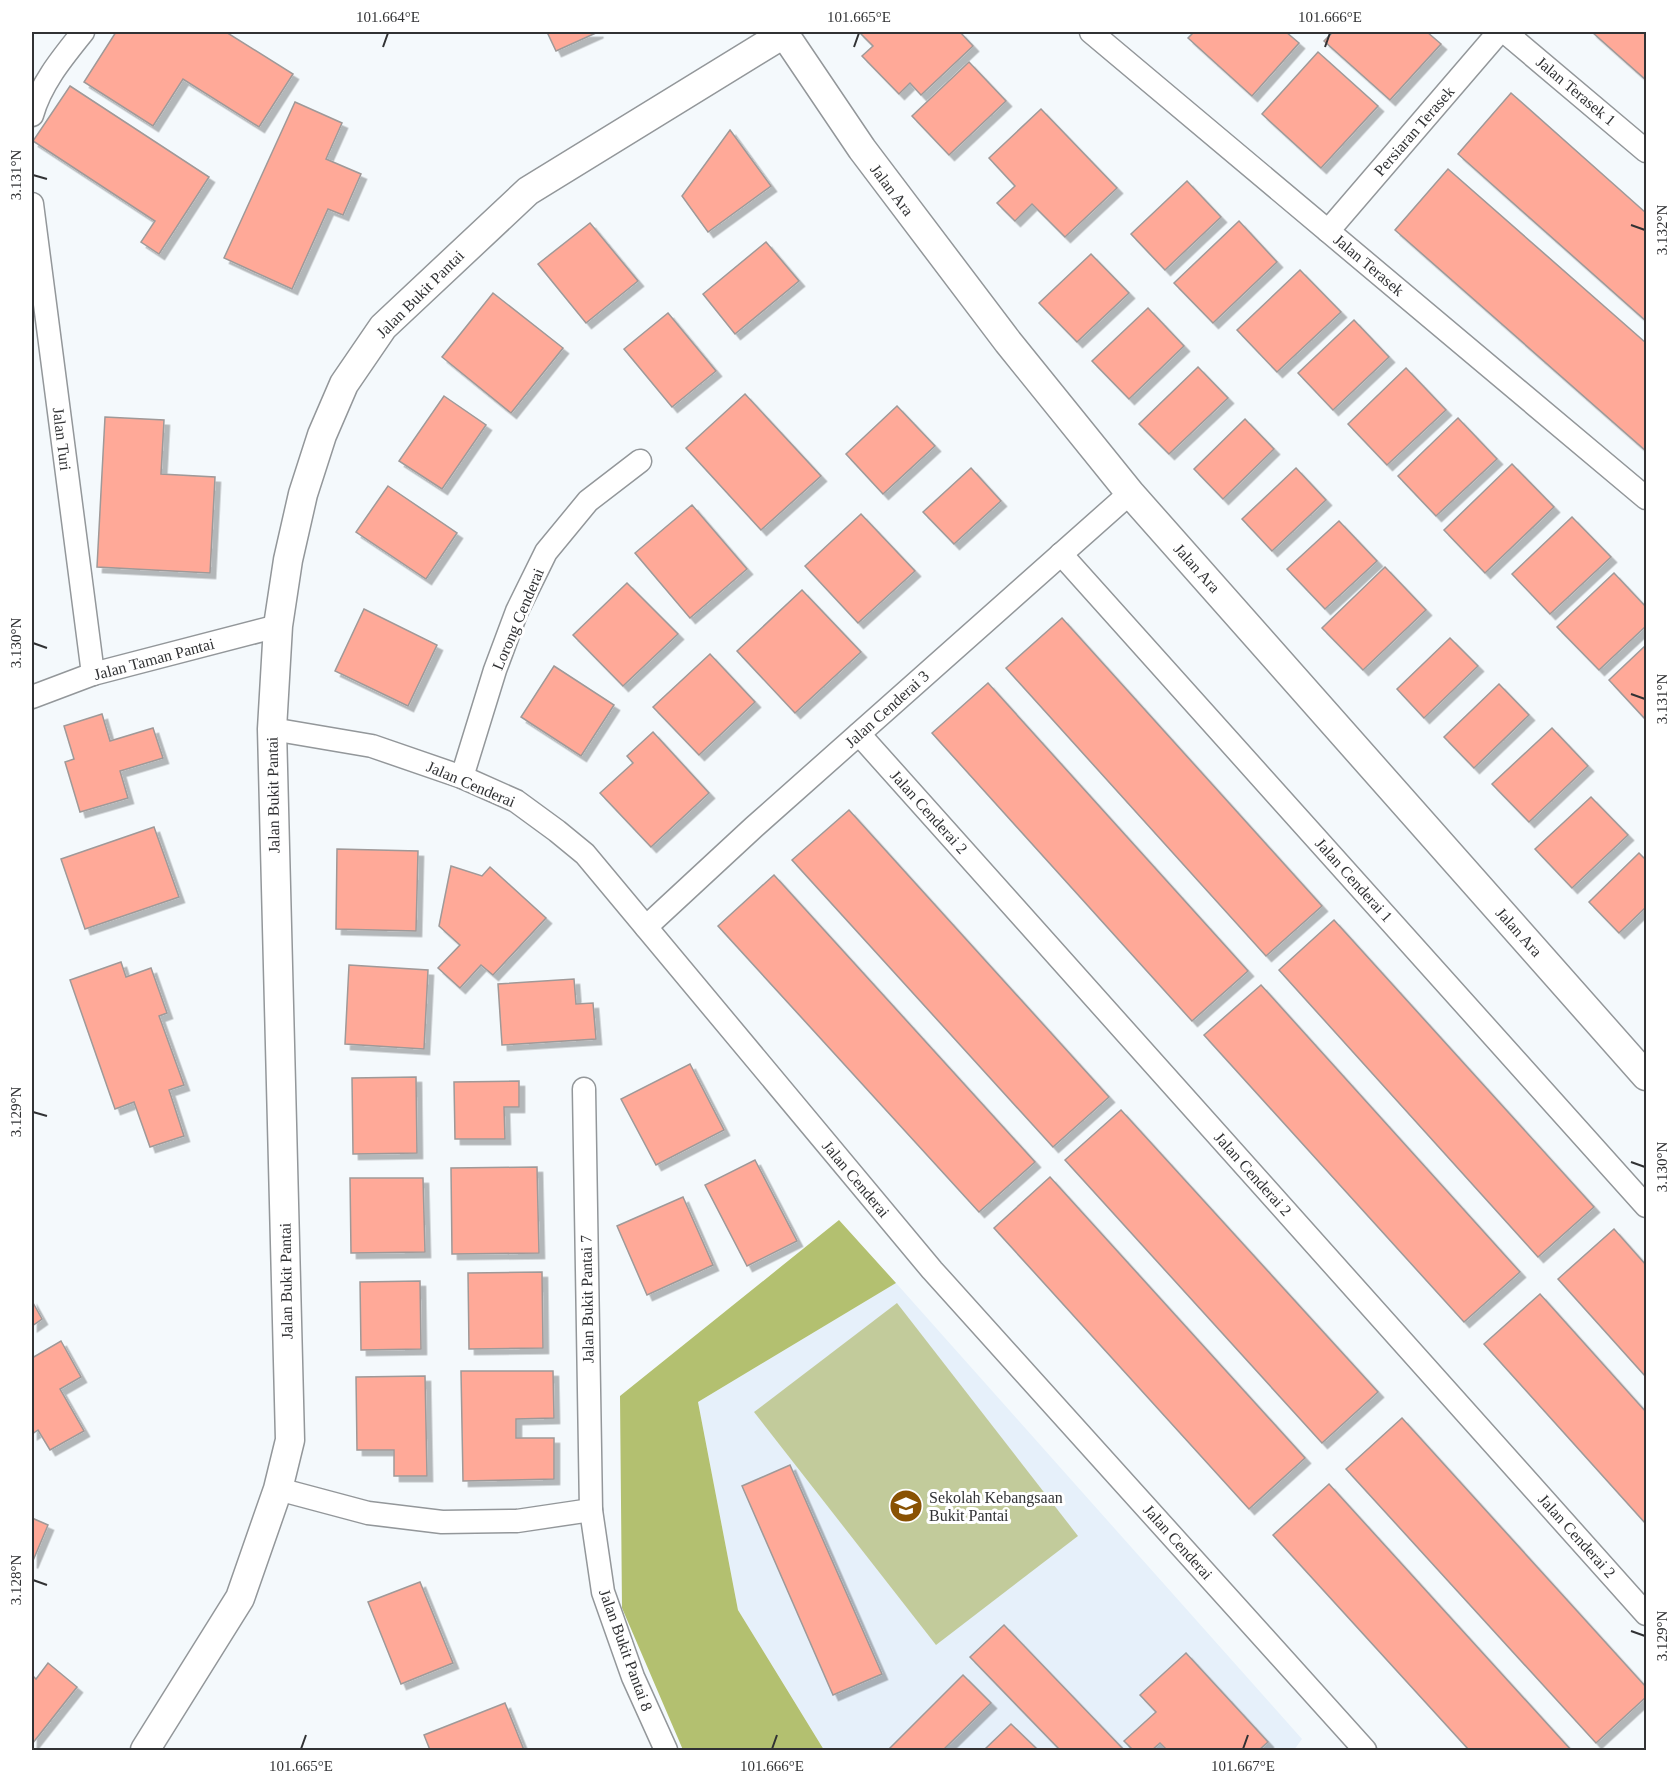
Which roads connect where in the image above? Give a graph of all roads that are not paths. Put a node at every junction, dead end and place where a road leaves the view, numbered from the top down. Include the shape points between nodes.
1 (83, 32) edge
2 (784, 32) edge
3 (1091, 32) edge
4 (1499, 32) edge
5 (1504, 32) edge
6 (32, 114) edge
7 (1647, 151) edge
8 (32, 204) edge
9 (1328, 231) junction
10 (640, 461) dead end
11 (1130, 493) junction
12 (1647, 498) edge
13 (1061, 554) junction
14 (278, 626) junction
15 (93, 674) junction
16 (32, 697) edge
17 (272, 729) junction
18 (859, 734) junction
19 (462, 777) junction
20 (646, 927) junction
21 (1647, 1076) edge
22 (584, 1089) dead end
23 (1647, 1206) edge
24 (278, 1489) junction
25 (591, 1510) junction
26 (1647, 1614) edge
27 (144, 1750) edge
28 (666, 1750) edge
29 (1365, 1750) edge

1 - 6 street via 55,67
2 - 11 street, Jalan Ara via 862,149 1008,342
2 - 14 street, Jalan Bukit Pantai via 528,190 383,327 344,384 322,435 298,516
3 - 9 street, Jalan Terasek
4 - 9 street, Persiaran Terasek
5 - 7 street, Jalan Terasek 1
8 - 15 street, Jalan Turi
9 - 12 street, Jalan Terasek
10 - 19 street, Lorong Cenderai via 588,501 546,552 517,611
11 - 13 street, Jalan Cenderai 3
11 - 21 street, Jalan Ara
13 - 18 street, Jalan Cenderai 3
13 - 23 street, Jalan Cenderai 1
14 - 15 street, Jalan Taman Pantai
14 - 17 street, Jalan Bukit Pantai
15 - 16 street, Jalan Taman Pantai
17 - 19 street, Jalan Cenderai via 372,746
17 - 24 street, Jalan Bukit Pantai via 290,1440
18 - 20 street, Jalan Cenderai 3
18 - 26 street, Jalan Cenderai 2
19 - 20 street, Jalan Cenderai via 516,801 557,831 585,854
20 - 29 street, Jalan Cenderai via 932,1270
22 - 25 street, Jalan Bukit Pantai 7
24 - 25 street via 368,1513 442,1522 517,1521
24 - 27 street, Jalan Bukit Pantai via 240,1598
25 - 28 street, Jalan Bukit Pantai 8 via 603,1592 633,1677

